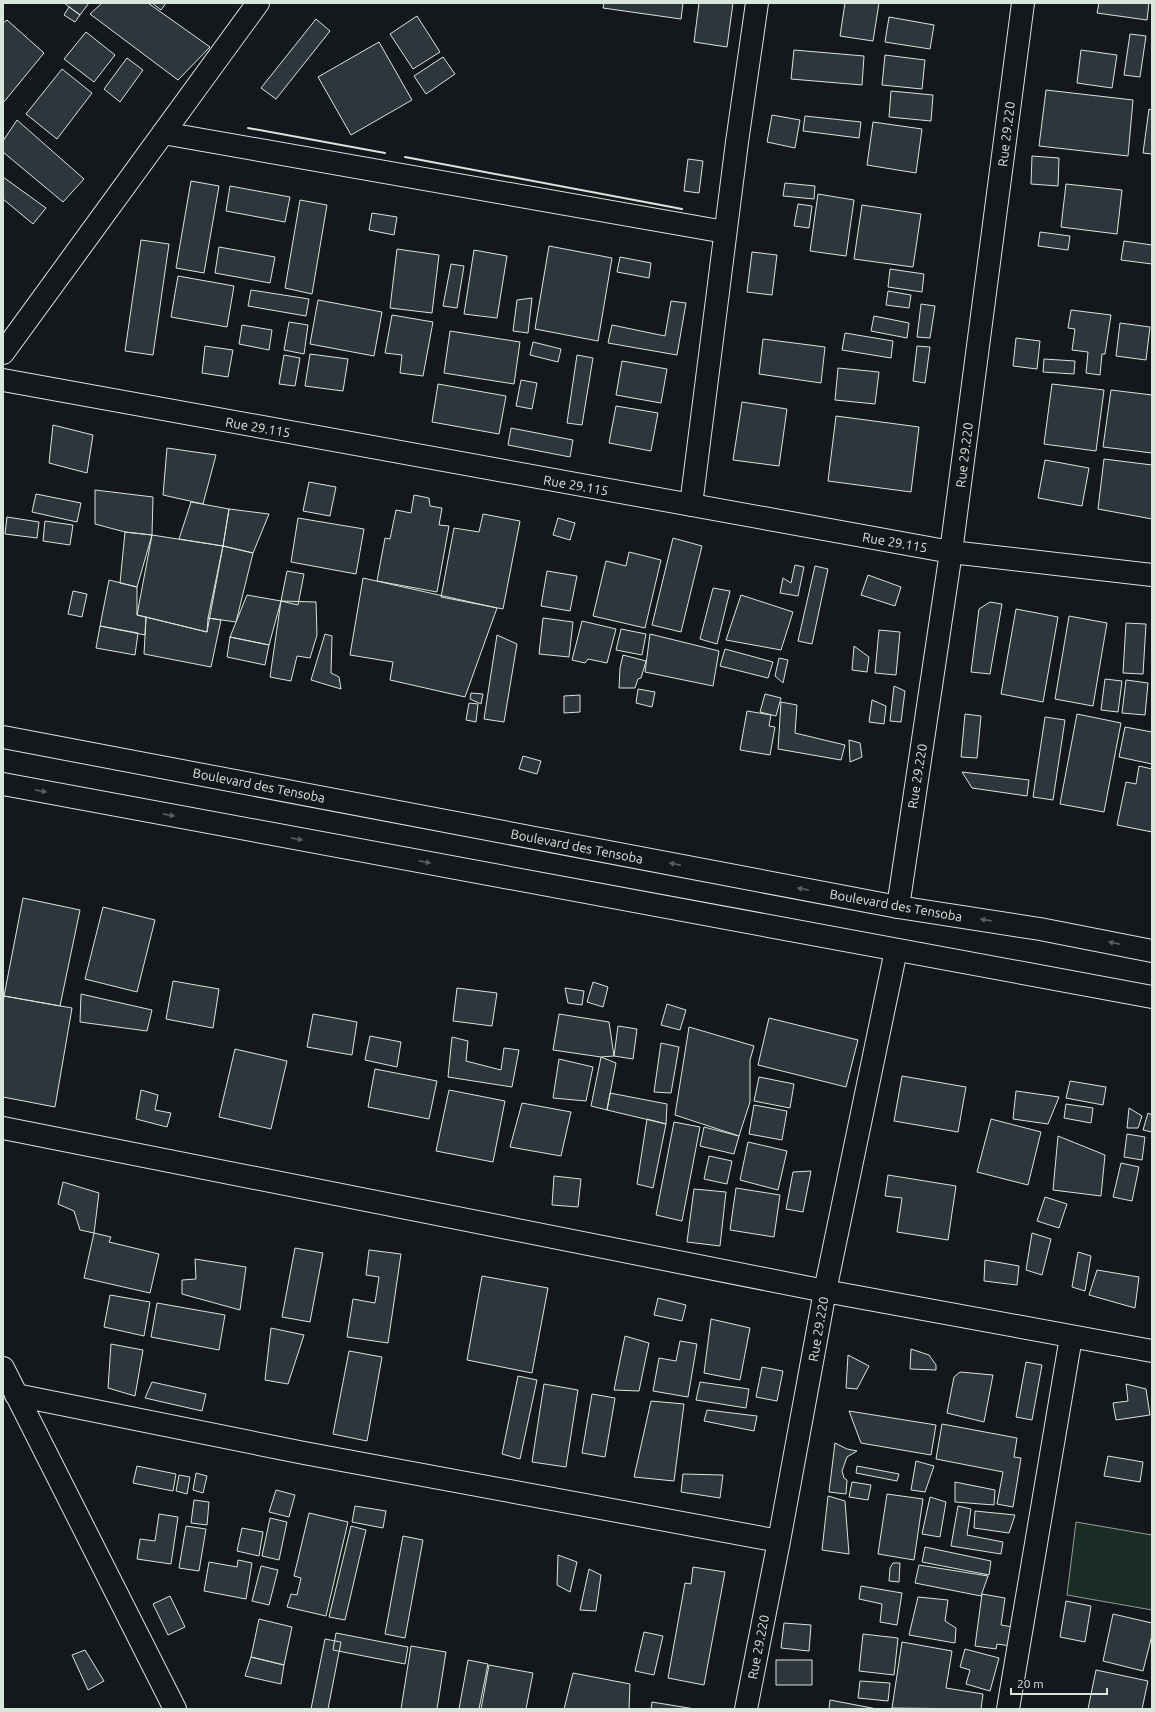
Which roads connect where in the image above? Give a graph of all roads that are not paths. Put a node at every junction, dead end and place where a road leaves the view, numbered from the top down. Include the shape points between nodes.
1 (258, 3) edge
2 (757, 3) edge
3 (1023, 3) edge
4 (163, 133) junction
5 (725, 232) junction
6 (3, 353) edge
7 (3, 380) edge
8 (691, 506) junction
9 (951, 552) junction
10 (1152, 575) edge
11 (3, 737) edge
12 (3, 784) edge
13 (898, 906) junction
14 (896, 950) junction
15 (1152, 950) edge
16 (1152, 997) edge
17 (3, 1128) edge
18 (825, 1291) junction
19 (1071, 1337) junction
20 (1152, 1351) edge
21 (3, 1368) edge
22 (16, 1395) junction
23 (779, 1541) junction
24 (175, 1709) edge
25 (746, 1709) edge
26 (1008, 1709) edge

1 - 4 street
2 - 5 street
3 - 9 street, Rue 29.220
4 - 5 street
4 - 6 street
5 - 8 street
7 - 8 street, Rue 29.115
8 - 9 street, Rue 29.115
9 - 10 street, Rue 29.115
9 - 13 street, Rue 29.220
13 -> 11 street, Boulevard des Tensoba
12 -> 14 street
15 -> 13 street, Boulevard des Tensoba
14 - 16 street
14 - 18 street, Rue 29.220
17 - 18 street
18 - 19 street
18 - 23 street, Rue 29.220
19 - 20 street
19 - 26 street
21 - 22 street
22 - 23 street via 312,1455
22 - 24 street
23 - 25 street, Rue 29.220

